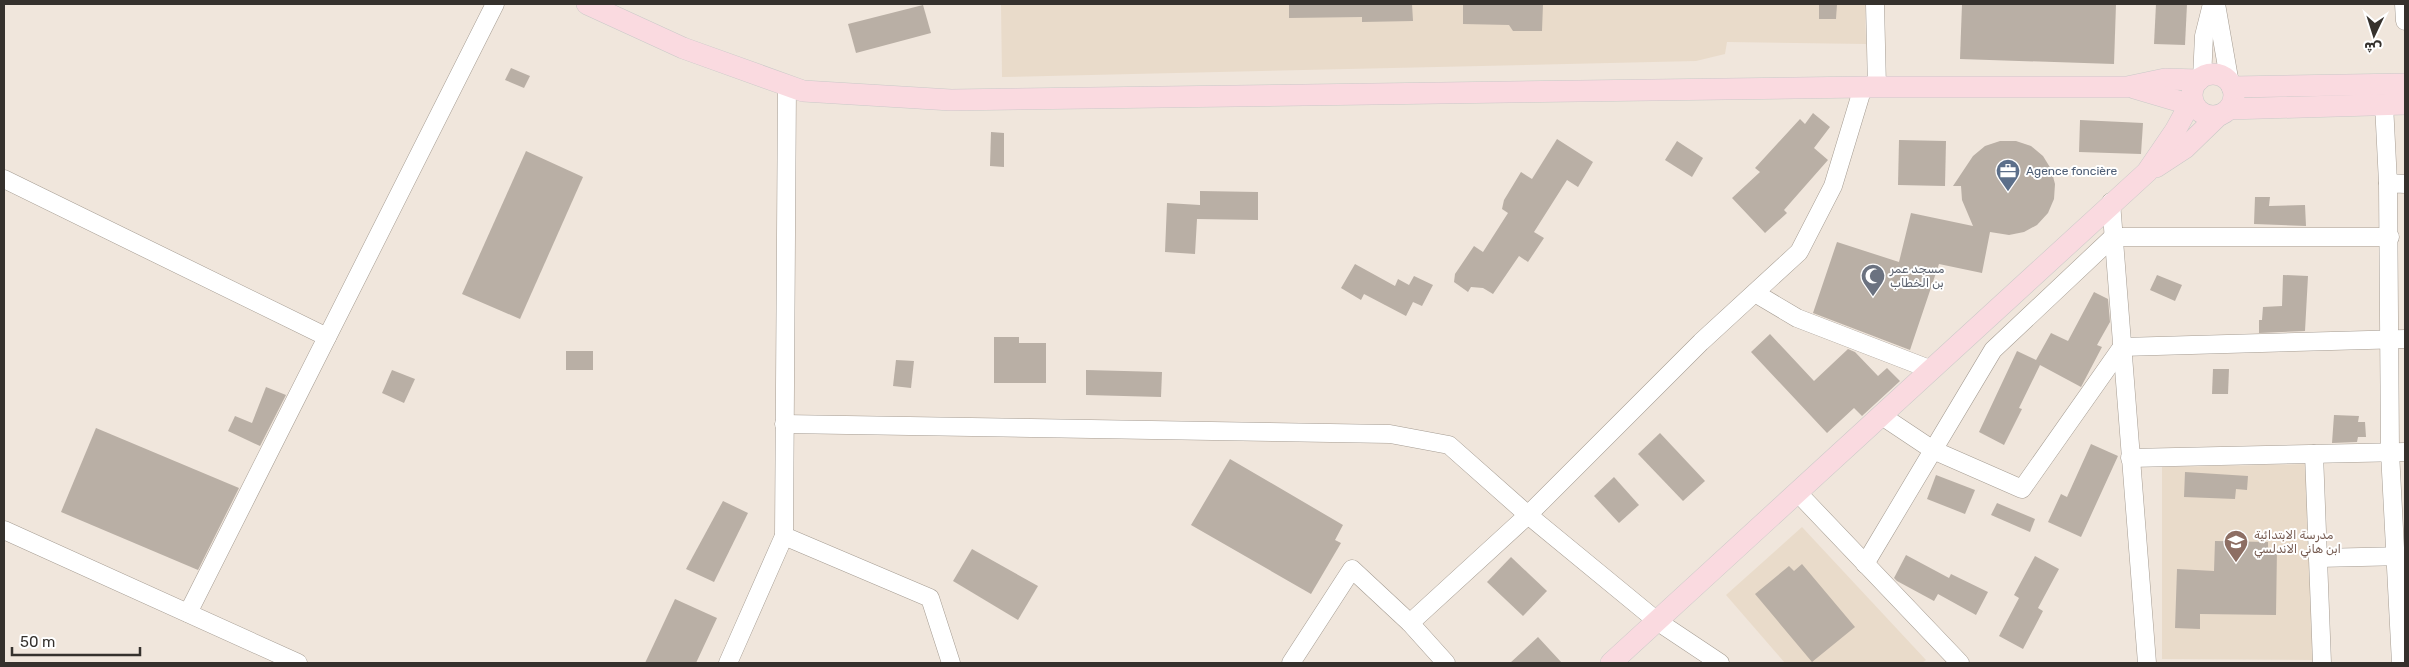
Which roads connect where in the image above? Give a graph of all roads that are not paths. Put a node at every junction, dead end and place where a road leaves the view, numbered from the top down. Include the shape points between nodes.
1 (495, 4) edge
2 (587, 4) edge
3 (1875, 4) edge
4 (2212, 4) edge
5 (2216, 4) edge
6 (2404, 4) edge
7 (2405, 21) edge
8 (2405, 84) edge
9 (787, 85) junction
10 (2231, 85) junction
11 (1870, 87) junction
12 (2196, 94) junction
13 (2384, 104) junction
14 (2405, 104) edge
15 (2223, 113) junction
16 (2147, 172) junction
17 (4, 179) edge
18 (2397, 184) edge
19 (2111, 202) junction
20 (2114, 237) junction
21 (2390, 237) junction
22 (1755, 293) junction
23 (327, 337) junction
24 (2396, 339) edge
25 (2122, 348) junction
26 (1932, 370) junction
27 (1882, 416) junction
28 (784, 424) junction
29 (1933, 450) junction
30 (2398, 452) edge
31 (2314, 454) junction
32 (2130, 458) junction
33 (1798, 493) junction
34 (1528, 515) junction
35 (4, 530) edge
36 (784, 536) junction
37 (2401, 556) edge
38 (2318, 558) junction
39 (1865, 564) junction
40 (188, 613) junction
41 (1657, 621) junction
42 (1410, 623) junction
43 (298, 663) edge
44 (728, 663) edge
45 (951, 663) edge
46 (1292, 663) edge
47 (1446, 663) edge
48 (1611, 663) edge
49 (1720, 663) edge
50 (1960, 663) edge
51 (2147, 663) edge
52 (2322, 663) edge
53 (2401, 663) edge

1 - 23 street
2 - 9 main road via 684,48
3 - 11 street
4 - 12 street
5 - 10 street
6 - 7 street
8 - 10 main road
9 - 11 main road via 803,91 951,100
9 - 28 street
10 - 12 main road via 2214,74
10 - 15 main road via 2234,98
11 - 12 main road via 2126,86 2165,79
11 - 22 street via 1833,186 1799,252
12 - 15 main road via 2205,115
12 - 16 main road
13 - 14 main road
13 - 15 main road
13 - 18 street
15 - 16 main road via 2184,148
16 - 19 main road
17 - 23 street
18 - 21 street
19 - 20 street
19 - 26 main road
20 - 21 street
20 - 25 street
20 - 29 street via 1993,350
21 - 24 street
22 - 26 street via 1797,318
22 - 34 street via 1701,342
23 - 40 street
24 - 25 street
24 - 30 street
25 - 29 street via 2022,489
25 - 32 street
26 - 27 main road
27 - 29 street
27 - 33 main road
28 - 34 street via 1390,434 1449,444
28 - 36 street
29 - 39 street
30 - 31 street
30 - 37 street
31 - 32 street
31 - 38 street
32 - 51 street
33 - 39 street
33 - 41 main road
34 - 41 street
34 - 42 street
35 - 40 street
36 - 44 street
36 - 45 street via 930,598
37 - 38 street
37 - 53 street
38 - 52 street
39 - 50 street
40 - 43 street
41 - 48 main road
41 - 49 street
42 - 46 street via 1352,569
42 - 47 street

